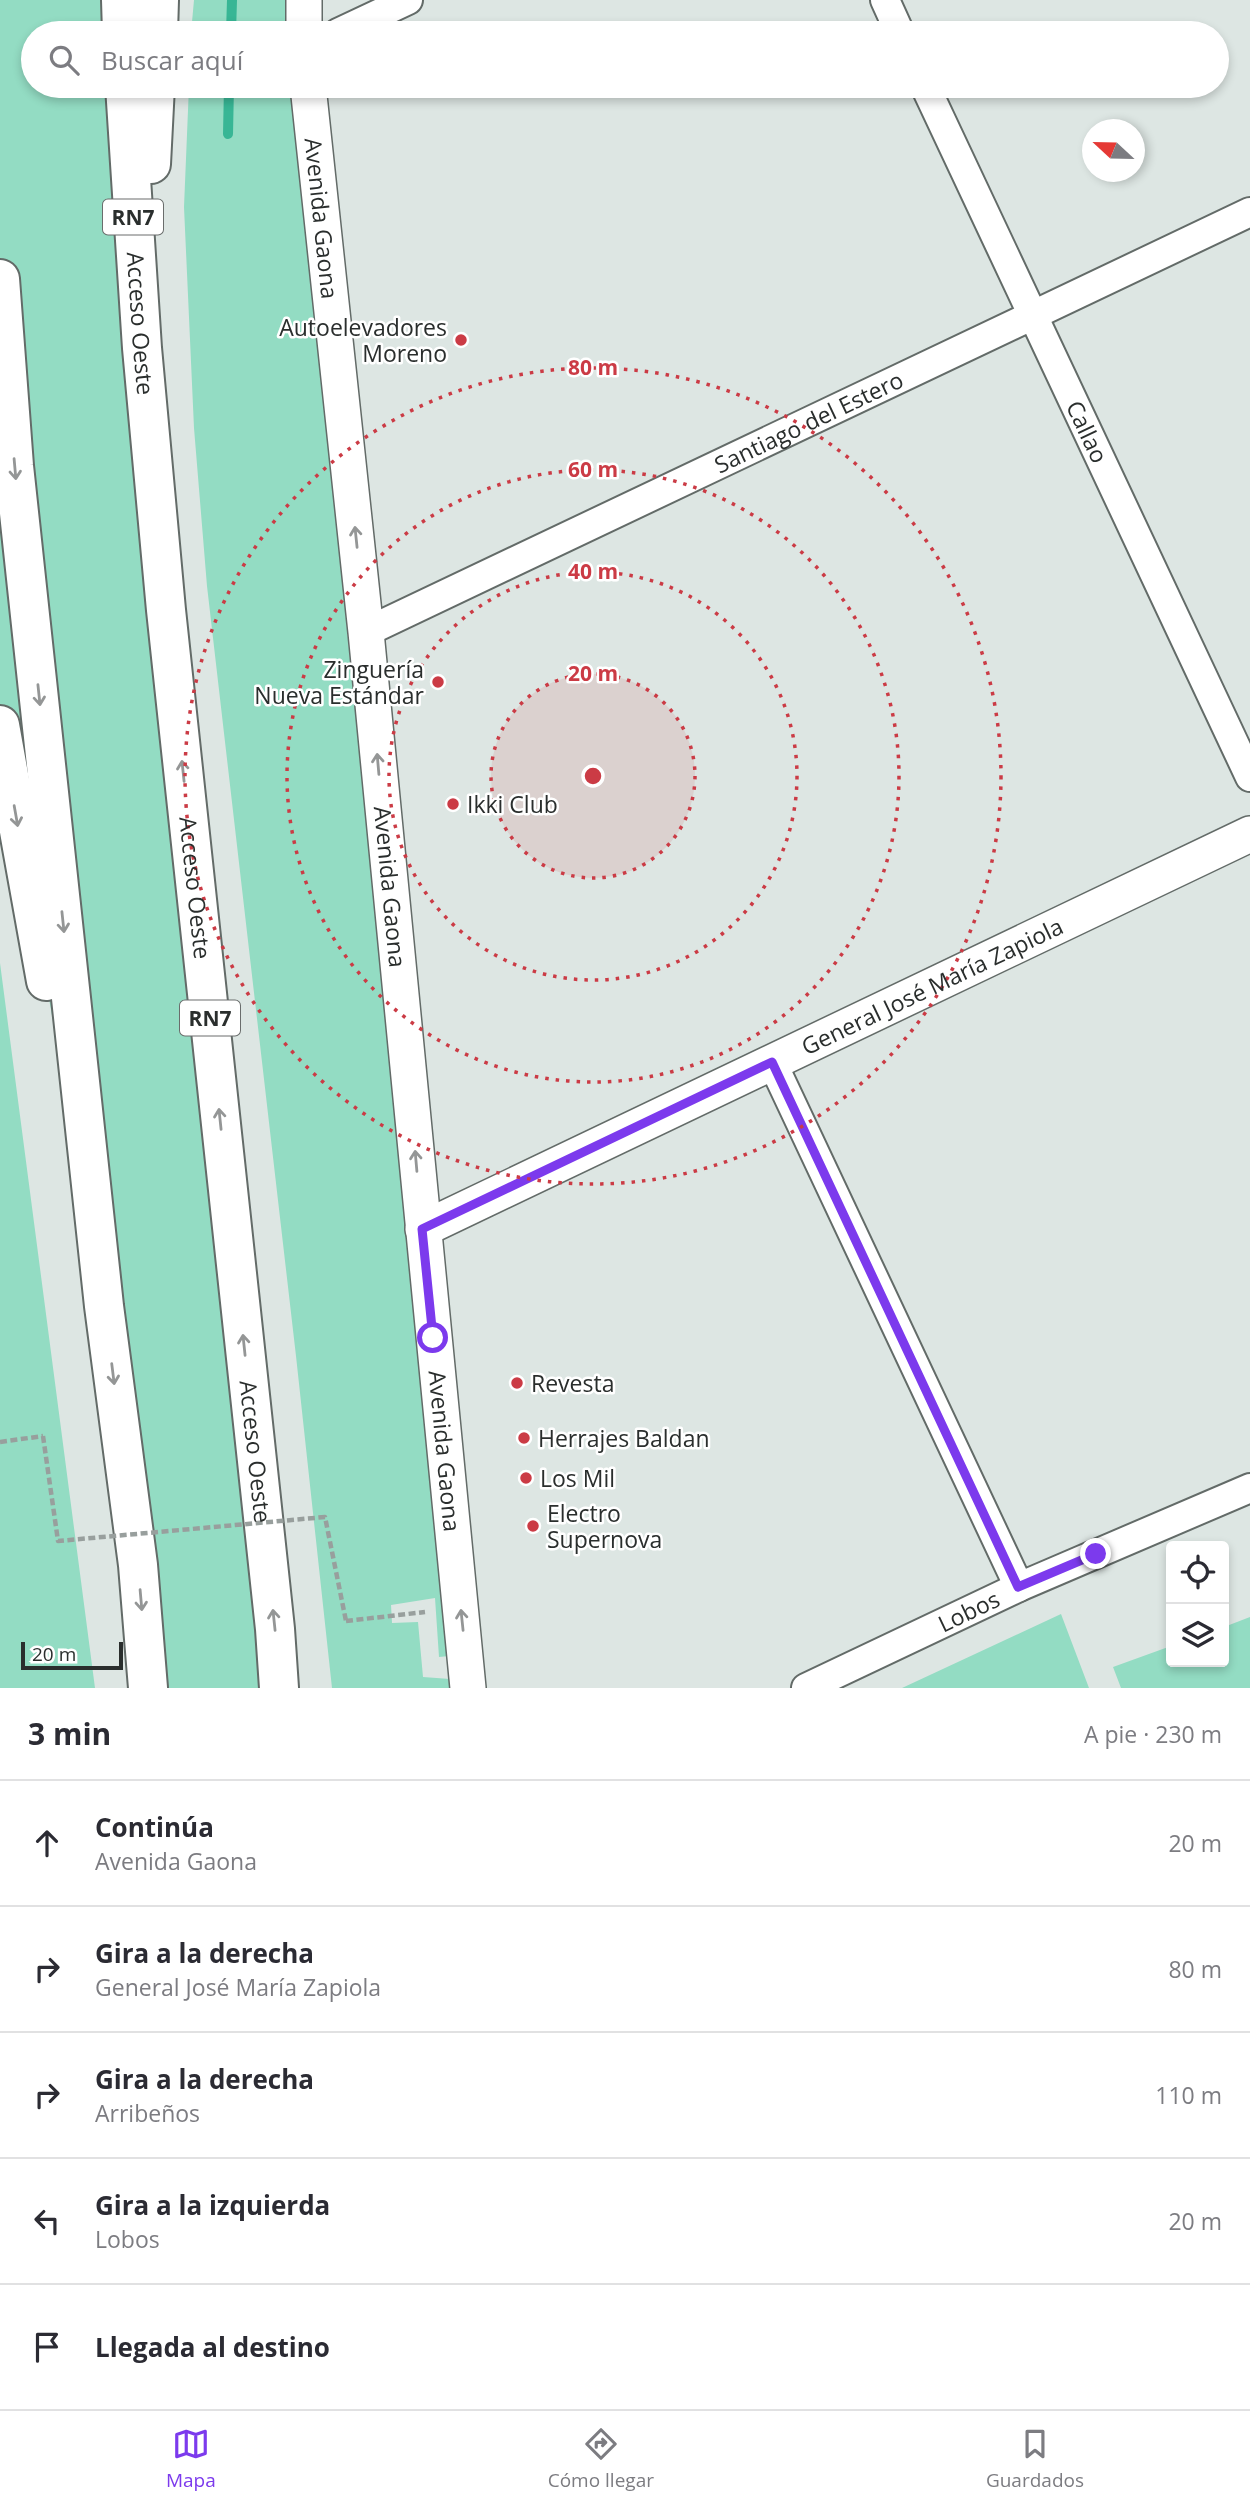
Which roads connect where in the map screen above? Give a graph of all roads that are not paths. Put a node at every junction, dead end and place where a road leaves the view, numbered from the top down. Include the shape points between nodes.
1 (121, 0) edge
2 (159, 0) edge
3 (304, 0) edge
4 (408, 0) edge
5 (885, 0) edge
6 (122, 21) edge
7 (158, 21) edge
8 (304, 21) edge
9 (363, 21) edge
10 (895, 21) edge
11 (126, 98) edge
12 (154, 98) edge
13 (309, 98) edge
14 (931, 98) edge
15 (1250, 212) edge
16 (0, 279) edge
17 (1033, 315) junction
18 (142, 348) junction
19 (366, 632) junction
20 (0, 725) edge
21 (1250, 777) edge
22 (1250, 834) edge
23 (772, 1062) junction
24 (422, 1229) junction
25 (104, 1306) junction
26 (1250, 1488) edge
27 (1018, 1587) junction
28 (148, 1688) edge
29 (279, 1688) edge
30 (468, 1688) edge
31 (806, 1688) edge

1 - 6 highway
2 - 7 highway
3 - 8 street
4 - 9 street
5 - 10 street
11 - 18 highway, Acceso Oeste / RN7
12 - 18 highway
19 -> 13 street, Avenida Gaona
14 - 17 street, Callao
15 - 17 street, Santiago del Estero
16 -> 25 highway via 14,466
17 - 19 street, Santiago del Estero
17 - 21 street, Callao
29 -> 18 highway, Acceso Oeste / RN7
24 -> 19 street, Avenida Gaona
20 -> 25 highway
22 - 23 street, General José María Zapiola
23 - 24 street, General José María Zapiola
23 - 27 street
30 -> 24 street, Avenida Gaona
25 -> 28 highway via 138,1565
26 - 27 street, Lobos
27 - 31 street, Lobos

